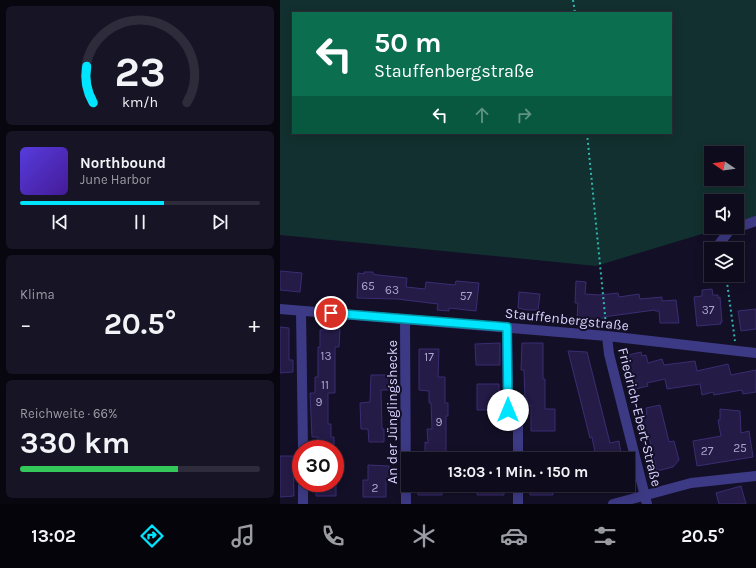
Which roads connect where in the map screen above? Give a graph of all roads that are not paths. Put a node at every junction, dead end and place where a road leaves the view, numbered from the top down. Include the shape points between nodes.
1 (756, 221) edge
2 (721, 242) edge
3 (280, 309) edge
4 (301, 311) junction
5 (405, 319) junction
6 (507, 327) junction
7 (607, 336) junction
8 (756, 353) edge
9 (303, 440) edge
10 (518, 452) edge
11 (756, 476) edge
12 (303, 492) edge
13 (518, 492) edge
14 (645, 499) edge
15 (303, 504) edge
16 (406, 504) edge
17 (518, 504) edge
18 (613, 504) edge

1 - 2 street via 730,230
3 - 4 street, Stauffenbergstraße
4 - 5 street, Stauffenbergstraße
4 - 9 street
5 - 6 street, Stauffenbergstraße
5 - 16 street, An der Jünglingshecke
6 - 7 street, Stauffenbergstraße
6 - 10 street via 508,410 518,420
7 - 8 street, Stauffenbergstraße
7 - 14 street, Friedrich-Ebert-Straße via 609,354
11 - 14 street via 692,483
12 - 15 street
13 - 17 street
14 - 18 street

